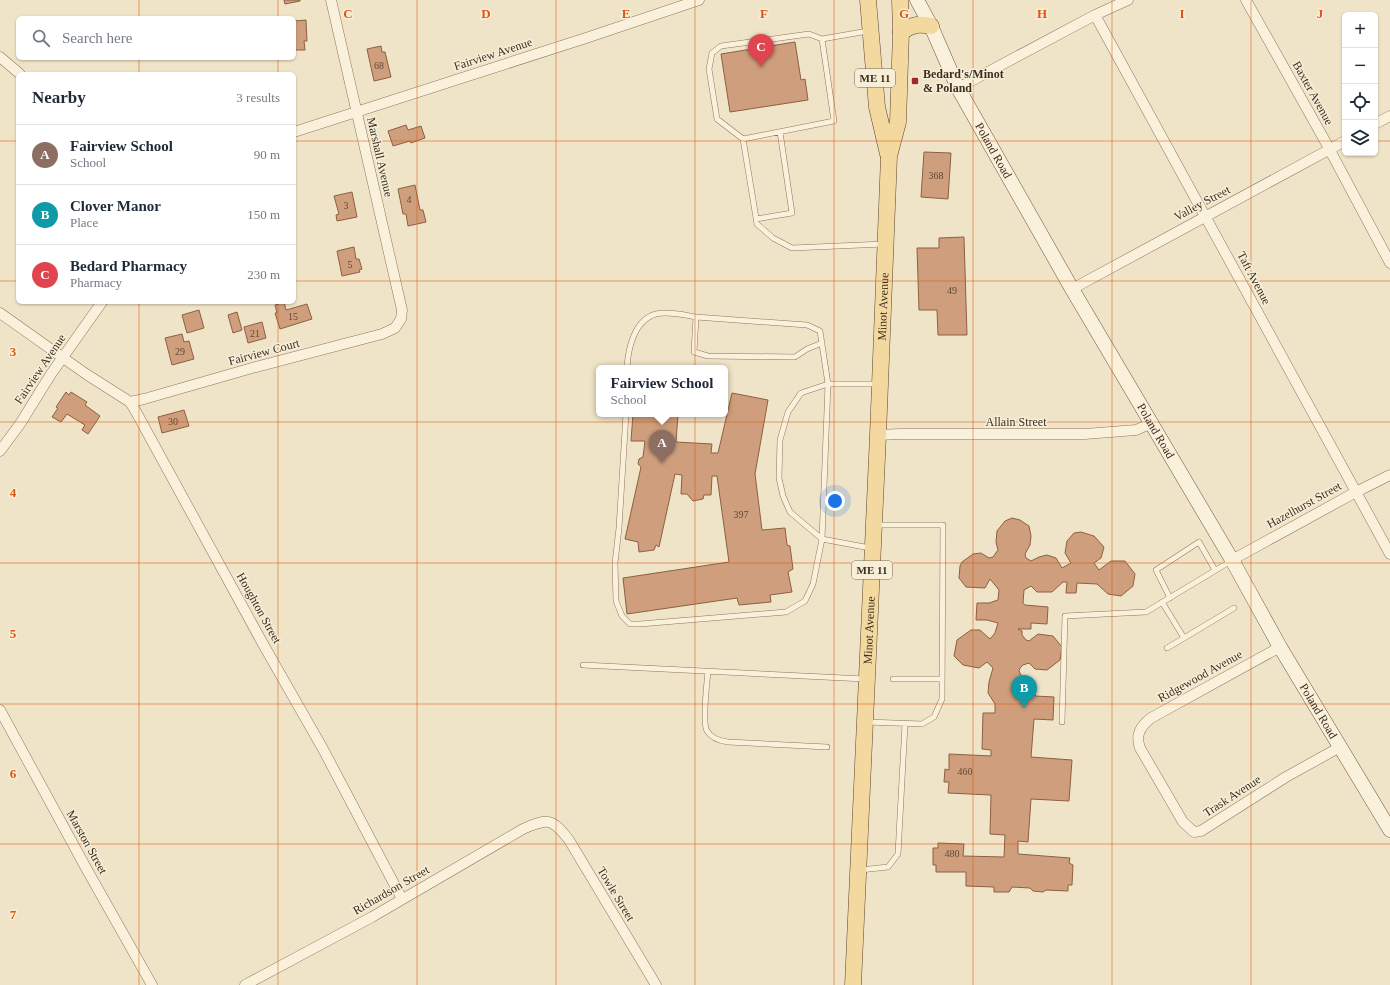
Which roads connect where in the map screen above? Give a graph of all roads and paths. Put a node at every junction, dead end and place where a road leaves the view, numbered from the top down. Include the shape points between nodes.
1 (331, 0) edge
2 (699, 0) edge
3 (868, 0) edge
4 (900, 0) edge
5 (917, 0) edge
6 (922, 0) edge
7 (1128, 0) edge
8 (1246, 0) edge
9 (1095, 15) junction
10 (931, 26) junction
11 (872, 30) junction
12 (901, 32) junction
13 (822, 39) junction
14 (0, 57) edge
15 (18, 72) edge
16 (958, 88) junction
17 (356, 112) junction
18 (1390, 116) edge
19 (1378, 122) edge
20 (296, 131) edge
21 (780, 132) junction
22 (743, 139) junction
23 (1342, 143) edge
24 (1329, 150) junction
25 (888, 156) junction
26 (1206, 216) junction
27 (756, 219) junction
28 (885, 244) junction
29 (1390, 264) edge
30 (1072, 289) junction
31 (101, 304) edge
32 (0, 313) edge
33 (696, 317) junction
34 (401, 319) joint
35 (822, 343) junction
36 (63, 358) junction
37 (627, 365) edge
38 (828, 384) junction
39 (880, 384) junction
40 (130, 402) junction
41 (626, 417) edge
42 (1152, 423) junction
43 (878, 435) junction
44 (0, 451) edge
45 (1390, 475) edge
46 (1356, 492) junction
47 (874, 525) junction
48 (822, 540) junction
49 (873, 549) junction
50 (1390, 554) edge
51 (1232, 560) junction
52 (1215, 570) junction
53 (1170, 598) junction
54 (1162, 602) junction
55 (1234, 608) dead end
56 (1184, 638) junction
57 (1280, 647) junction
58 (1167, 648) dead end
59 (583, 665) dead end
60 (708, 671) junction
61 (867, 679) junction
62 (893, 679) dead end
63 (942, 679) junction
64 (0, 710) edge
65 (866, 722) junction
66 (1062, 722) dead end
67 (905, 724) junction
68 (1138, 734) joint
69 (827, 747) dead end
70 (1340, 747) junction
71 (549, 822) joint
72 (1390, 830) edge
73 (859, 871) junction
74 (402, 899) junction
75 (152, 985) edge
76 (245, 985) edge
77 (656, 985) edge
78 (853, 985) edge

1 - 17 street, Marshall Avenue
2 - 17 street, Fairview Avenue
3 - 11 main road, Minot Avenue / ME 11
4 - 12 main road, Minot Avenue / ME 11
5 - 10 street, Poland Road
6 - 10 street, Poland Road
7 - 9 street
8 - 24 street, Baxter Avenue
9 - 16 street
9 - 26 street, Taft Avenue
10 - 12 main road via 920,24
10 - 16 street, Poland Road
11 - 13 lane
11 - 25 main road, Minot Avenue / ME 11 via 877,107
12 - 25 main road, Minot Avenue / ME 11 via 898,122
13 - 21 lane via 834,121
13 - 22 lane via 809,34 721,46 712,53 709,69 716,119
14 - 15 street
16 - 30 street, Poland Road
17 - 20 street, Fairview Avenue
17 - 34 street, Marshall Avenue via 399,293
18 - 19 street
21 - 22 lane
21 - 27 lane via 792,213
22 - 27 lane
23 - 24 street, Valley Street
24 - 26 street, Valley Street
24 - 29 street, Baxter Avenue
25 - 28 main road, Minot Avenue / ME 11
26 - 30 street, Valley Street
26 - 46 street, Taft Avenue
27 - 28 lane via 757,224 773,238 792,248
28 - 39 main road, Minot Avenue / ME 11
30 - 42 street, Poland Road
31 - 36 street, Fairview Avenue
32 - 36 street, Houghton Street
33 - 35 lane via 807,325 820,331
33 - 35 lane via 694,352 708,356 795,357
33 - 37 lane via 656,314 644,320 636,331
34 - 40 street, Fairview Court via 395,328 382,334
35 - 38 lane
36 - 40 street, Houghton Street
36 - 44 street, Fairview Avenue
38 - 39 lane
38 - 48 lane
38 - 48 lane via 802,393 788,412 780,440 780,478 783,496 790,512
39 - 43 main road, Minot Avenue / ME 11
40 - 74 street, Houghton Street via 323,749
41 - 48 lane via 615,563 616,601 622,616 630,624 786,612 805,601 813,584
42 - 43 street, Allain Street via 1136,430 1085,434
42 - 51 street, Poland Road
43 - 47 main road, Minot Avenue / ME 11
45 - 46 street, Hazelhurst Street
46 - 50 street, Taft Avenue
46 - 51 street, Hazelhurst Street
47 - 49 main road, Minot Avenue / ME 11
47 - 63 lane via 943,525
48 - 49 lane
49 - 61 main road, Minot Avenue / ME 11
51 - 52 lane
51 - 57 street, Poland Road
52 - 53 lane
52 - 53 lane via 1199,542 1156,570
53 - 54 lane
54 - 56 lane
54 - 66 lane via 1146,612 1065,616
55 - 56 lane
56 - 58 lane
57 - 68 street, Ridgewood Avenue via 1151,718 1144,723
57 - 70 street, Poland Road
59 - 60 lane
60 - 61 lane
60 - 69 lane via 705,720 706,730 711,736 728,742
61 - 65 main road, Minot Avenue / ME 11
62 - 63 lane
63 - 67 lane via 942,699 934,717 922,724
64 - 75 street, Marston Street
65 - 67 lane
65 - 73 main road, Minot Avenue / ME 11
67 - 73 lane via 898,854 888,867
68 - 70 street, Trask Avenue via 1140,748 1166,794 1183,822 1194,832 1201,831 1286,777
70 - 72 street, Poland Road
71 - 74 street, Richardson Street via 540,822 524,829
71 - 77 street, Towle Street via 558,826 569,840
73 - 78 main road, Minot Avenue / ME 11
74 - 76 street, Richardson Street

